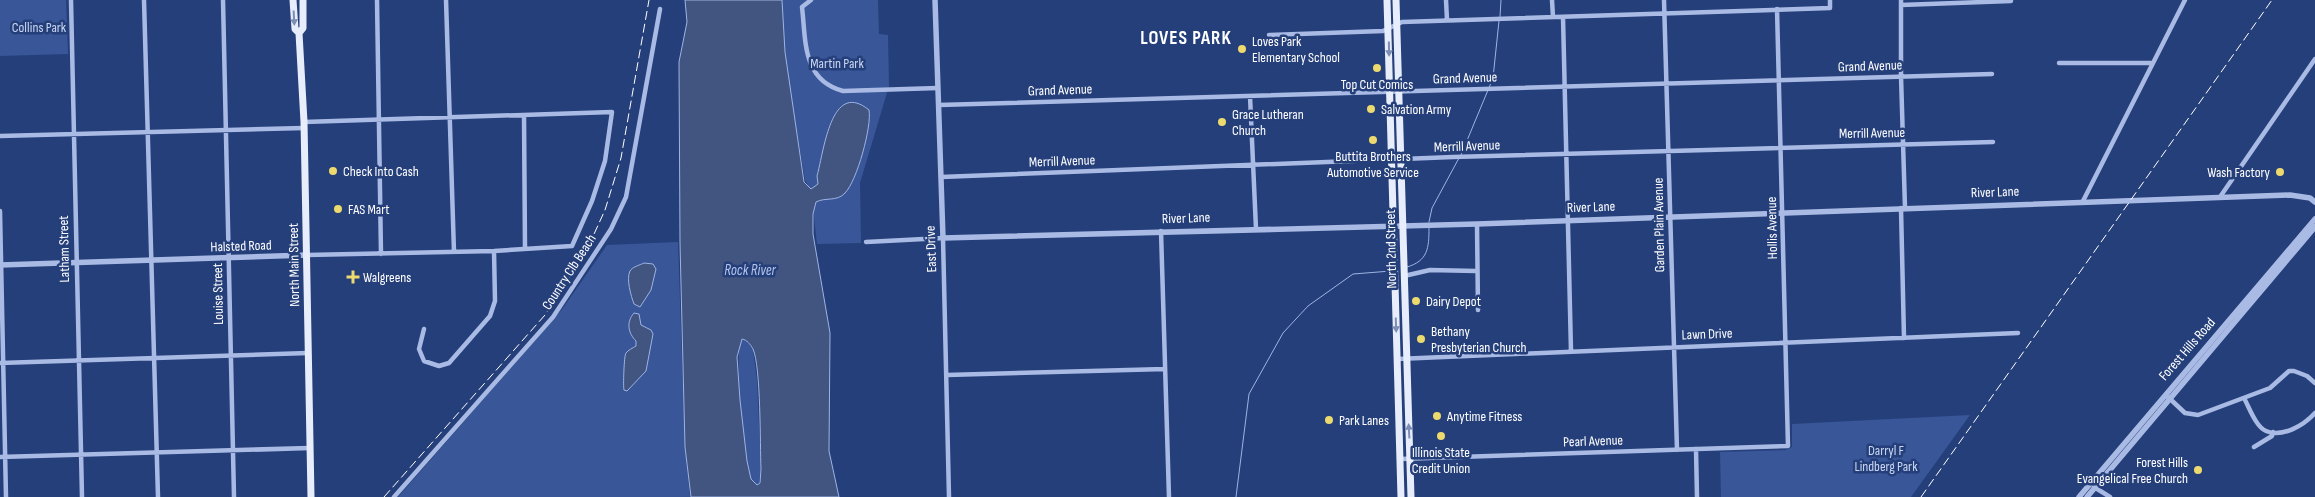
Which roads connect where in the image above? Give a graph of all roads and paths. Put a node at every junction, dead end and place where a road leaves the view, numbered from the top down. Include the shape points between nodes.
1 (70, 0) edge
2 (144, 0) edge
3 (223, 0) edge
4 (293, 0) edge
5 (302, 0) edge
6 (377, 0) edge
7 (446, 0) edge
8 (811, 0) edge
9 (936, 0) edge
10 (1387, 0) edge
11 (1396, 0) edge
12 (1446, 0) edge
13 (1552, 0) edge
14 (1664, 0) edge
15 (1830, 0) edge
16 (2185, 0) edge
17 (2011, 1) dead end
18 (1901, 2) edge
19 (660, 9) dead end
20 (1777, 9) junction
21 (1664, 14) junction
22 (1553, 17) junction
23 (1563, 17) junction
24 (1447, 20) junction
25 (1396, 24) junction
26 (1388, 28) junction
27 (299, 34) junction
28 (1270, 35) dead end
29 (2315, 58) edge
30 (2059, 63) dead end
31 (2151, 63) junction
32 (1992, 74) dead end
33 (1901, 76) junction
34 (1779, 80) junction
35 (1667, 83) junction
36 (1565, 86) junction
37 (938, 88) junction
38 (1399, 91) junction
39 (1389, 92) junction
40 (1250, 96) junction
41 (939, 105) junction
42 (524, 115) junction
43 (450, 118) junction
44 (379, 120) junction
45 (304, 125) junction
46 (227, 131) junction
47 (148, 133) junction
48 (0, 136) edge
49 (73, 136) junction
50 (1993, 142) dead end
51 (1903, 144) junction
52 (1781, 147) junction
53 (1669, 150) junction
54 (1567, 154) junction
55 (1401, 159) junction
56 (1392, 160) junction
57 (1253, 166) junction
58 (941, 176) junction
59 (2220, 197) junction
60 (2083, 201) junction
61 (2315, 202) edge
62 (1903, 208) junction
63 (0, 211) edge
64 (1783, 212) junction
65 (1671, 217) junction
66 (2315, 219) edge
67 (1568, 221) junction
68 (1477, 224) junction
69 (1394, 225) junction
70 (1403, 225) junction
71 (2315, 227) edge
72 (1256, 229) junction
73 (1161, 231) junction
74 (943, 238) junction
75 (866, 242) dead end
76 (525, 249) junction
77 (494, 251) junction
78 (454, 252) junction
79 (381, 254) junction
80 (307, 256) junction
81 (229, 259) junction
82 (153, 261) junction
83 (76, 263) junction
84 (1, 265) edge
85 (2277, 268) junction
86 (1476, 270) junction
87 (1404, 275) junction
88 (1478, 310) dead end
89 (424, 329) dead end
90 (2018, 333) dead end
91 (1904, 338) junction
92 (1786, 343) junction
93 (1673, 347) junction
94 (1571, 351) junction
95 (308, 353) junction
96 (230, 356) junction
97 (1397, 358) junction
98 (1406, 358) junction
99 (155, 359) junction
100 (79, 361) junction
101 (1, 363) edge
102 (1166, 369) junction
103 (947, 375) junction
104 (2315, 383) edge
105 (2167, 396) junction
106 (2244, 398) junction
107 (2315, 413) edge
108 (2273, 432) junction
109 (1788, 446) joint
110 (2254, 447) dead end
111 (310, 448) junction
112 (1696, 449) junction
113 (1677, 450) junction
114 (233, 451) junction
115 (157, 453) junction
116 (81, 454) junction
117 (3, 457) edge
118 (1411, 458) junction
119 (1400, 459) junction
120 (2093, 486) junction
121 (6, 497) edge
122 (82, 497) edge
123 (158, 497) edge
124 (234, 497) edge
125 (311, 497) edge
126 (394, 497) edge
127 (949, 497) edge
128 (1169, 497) edge
129 (1401, 497) edge
130 (1411, 497) edge
131 (1697, 497) edge
132 (2080, 497) edge
133 (2088, 497) edge
134 (2110, 497) edge

1 - 49 street, Latham Street
2 - 47 street
3 - 46 street, Louise Street
4 -> 27 main road, North Main Street via 295,29
5 - 27 main road, North Main Street via 303,28
6 - 44 street
7 - 43 street
8 - 37 street via 802,7 811,68 820,80 843,91
9 - 37 street, East Drive
10 - 26 main road, North 2nd Street
11 - 25 main road, North 2nd Street
12 - 24 street
13 - 22 street
14 - 21 street, Garden Plain Avenue
15 - 20 street via 1830,8
16 - 31 street
17 - 18 street
18 - 33 street
19 - 126 street, Country Clb Beach via 625,201 611,229 554,318
20 - 21 street
20 - 34 street, Hollis Avenue
21 - 23 street
21 - 35 street, Garden Plain Avenue
22 - 23 street
22 - 24 street
23 - 36 street
24 - 25 street
25 - 26 street
25 - 38 main road, North 2nd Street
26 - 28 street via 1383,31
26 -> 39 main road, North 2nd Street
27 - 45 main road, North Main Street
29 - 59 street
30 - 31 street
31 - 60 street
32 - 33 street, Grand Avenue
33 - 34 street, Grand Avenue
33 - 51 street
34 - 35 street, Grand Avenue
34 - 52 street, Hollis Avenue
35 - 36 street, Grand Avenue
35 - 53 street, Garden Plain Avenue
36 - 38 street, Grand Avenue
36 - 54 street
37 - 41 street, East Drive
38 - 39 street, Grand Avenue
38 - 55 main road, North 2nd Street
39 - 40 street, Grand Avenue
39 - 56 main road, North 2nd Street
40 - 41 street, Grand Avenue
40 - 57 street
41 - 58 street, East Drive
42 - 43 street
42 - 76 street
42 - 76 street, Halsted Road via 612,112 605,161 572,246
43 - 44 street
43 - 78 street
44 - 45 street
44 - 79 street
45 - 46 street
45 - 80 main road, North Main Street
46 - 47 street
46 - 81 street, Louise Street
47 - 49 street
47 - 82 street
48 - 49 street
49 - 83 street, Latham Street
50 - 51 street, Merrill Avenue
51 - 52 street, Merrill Avenue
51 - 62 street
52 - 53 street, Merrill Avenue
52 - 64 street, Hollis Avenue
53 - 54 street, Merrill Avenue
53 - 65 street, Garden Plain Avenue
54 - 55 street, Merrill Avenue
54 - 67 street
55 - 56 street, Merrill Avenue
55 - 70 main road, North 2nd Street
56 - 57 street, Merrill Avenue
56 - 69 main road, North 2nd Street
57 - 58 street, Merrill Avenue
57 - 72 street
58 - 74 street, East Drive
59 - 60 street, River Lane
59 - 61 street, River Lane via 2290,195 2310,198
60 - 62 street, River Lane
62 - 64 street, River Lane
62 - 91 street
63 - 84 street
64 - 65 street, River Lane
64 - 92 street, Hollis Avenue
65 - 67 street, River Lane
65 - 93 street, Garden Plain Avenue
66 - 85 street, Forest Hills Road
67 - 68 street, River Lane
67 - 94 street
68 - 70 street, River Lane
68 - 86 street
69 - 70 street, River Lane
69 - 72 street, River Lane
69 -> 97 main road, North 2nd Street
70 - 87 main road, North 2nd Street
71 - 85 street, Forest Hills Road
72 - 73 street, River Lane
73 - 74 street, River Lane
73 - 102 street
74 - 75 street, River Lane
74 - 103 street, East Drive
76 - 77 street, Halsted Road
77 - 78 street, Halsted Road
77 - 89 street via 495,302 490,316 449,363 439,366 424,361 419,349
78 - 79 street, Halsted Road
79 - 80 street, Halsted Road
80 - 81 street, Halsted Road
80 - 95 main road, North Main Street
81 - 82 street, Halsted Road
81 - 96 street, Louise Street
82 - 83 street, Halsted Road
82 - 99 street
83 - 84 street, Halsted Road
83 - 100 street, Latham Street
84 - 101 street
85 - 105 street, Forest Hills Road
86 - 87 street via 1430,270
86 - 88 street
87 - 98 main road, North 2nd Street
90 - 91 street, Lawn Drive
91 - 92 street, Lawn Drive
92 - 93 street, Lawn Drive
92 - 109 street, Hollis Avenue
93 - 94 street, Lawn Drive
93 - 113 street, Garden Plain Avenue
94 - 98 street, Lawn Drive
95 - 96 street
95 - 111 main road, North Main Street
96 - 99 street
96 - 114 street, Louise Street
97 - 98 street, Lawn Drive
97 - 119 main road, North 2nd Street
118 -> 98 main road, North 2nd Street
99 - 100 street
99 - 115 street
100 - 101 street
100 - 116 street, Latham Street
101 - 117 street
102 - 103 street
102 - 128 street
103 - 127 street, East Drive
104 - 106 street via 2294,370 2289,371 2270,388
105 - 106 street via 2186,413 2198,415
105 - 120 street, Forest Hills Road
106 - 108 street via 2261,427
107 - 108 street via 2307,422 2290,430
108 - 110 street via 2272,436
109 - 112 street, Pearl Avenue
111 - 114 street
111 - 125 main road, North Main Street
112 - 113 street, Pearl Avenue
112 - 131 street
113 - 118 street, Pearl Avenue
114 - 115 street
114 - 124 street, Louise Street
115 - 116 street
115 - 123 street
116 - 117 street
116 - 122 street, Latham Street
117 - 121 street
118 - 119 street, Pearl Avenue
118 - 130 main road, North 2nd Street
119 - 129 main road, North 2nd Street
120 - 132 street, Forest Hills Road
120 - 133 street, Forest Hills Road
120 - 134 street

